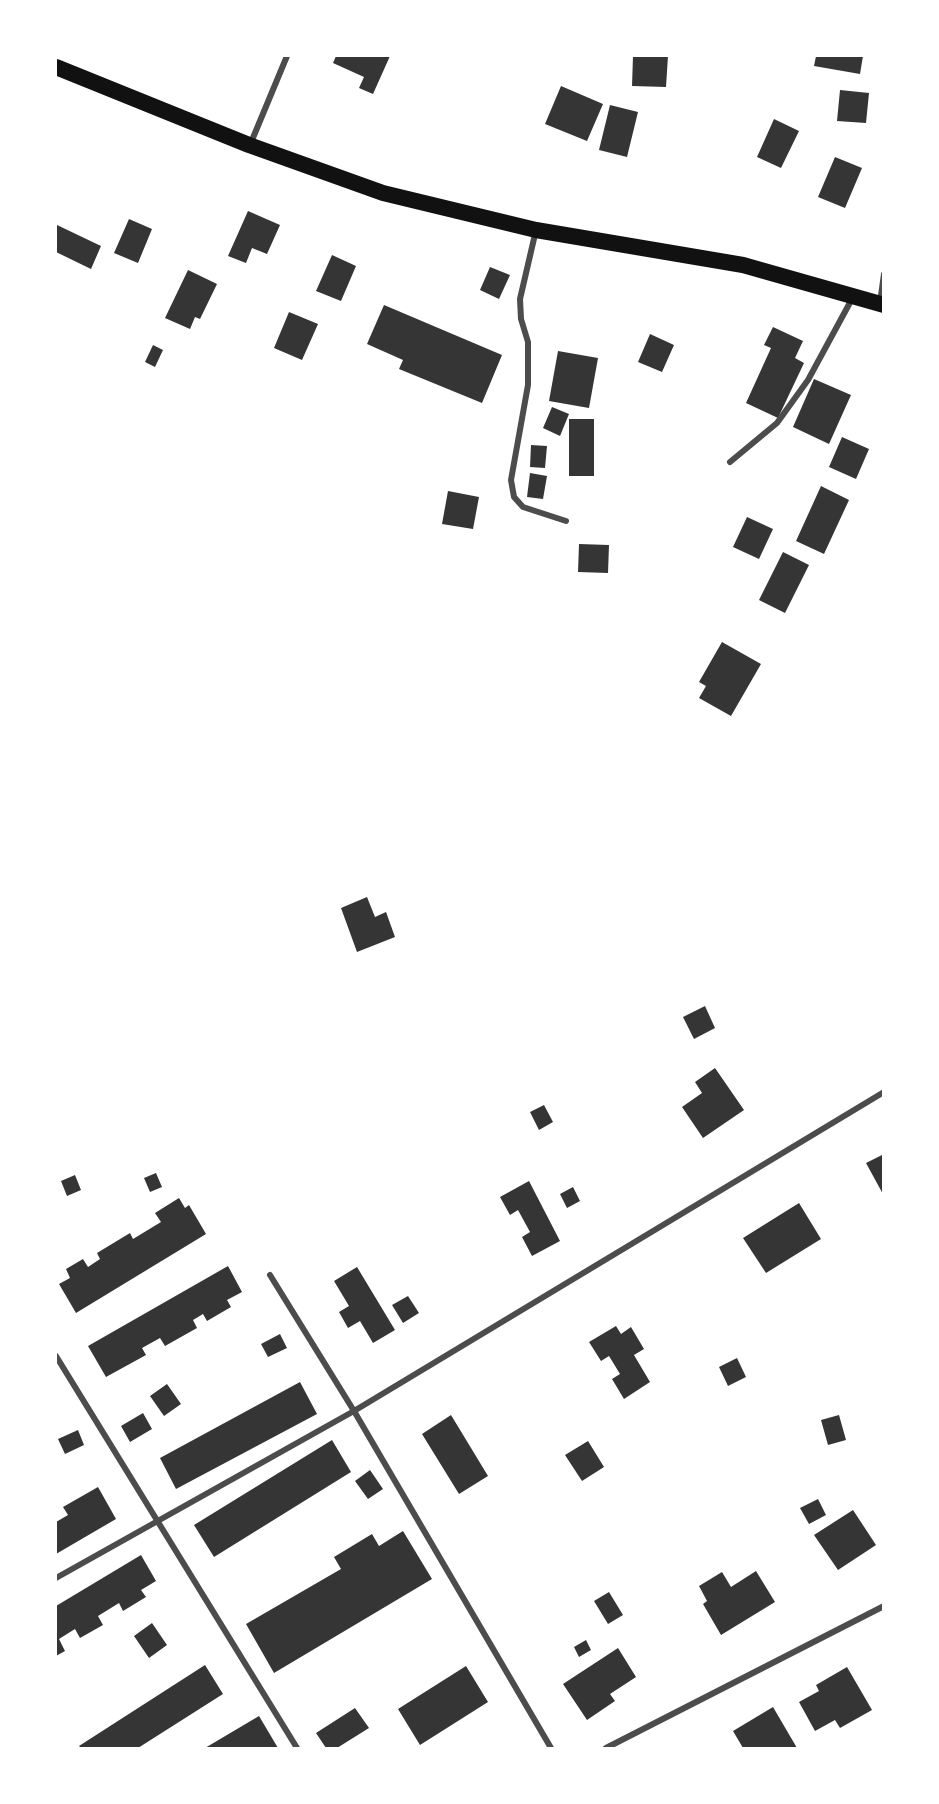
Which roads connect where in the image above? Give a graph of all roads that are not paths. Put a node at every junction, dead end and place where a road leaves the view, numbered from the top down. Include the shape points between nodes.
1 (287, 56) edge
2 (56, 67) edge
3 (249, 145) junction
4 (536, 230) junction
5 (884, 274) edge
6 (853, 296) junction
7 (882, 304) edge
8 (730, 462) dead end
9 (566, 521) dead end
10 (884, 1092) edge
11 (270, 1275) dead end
12 (56, 1356) edge
13 (354, 1412) junction
14 (157, 1522) junction
15 (56, 1578) edge
16 (884, 1606) edge
17 (297, 1749) edge
18 (551, 1749) edge
19 (606, 1749) edge

1 - 3 street
2 - 3 highway
3 - 4 highway via 383,193
4 - 6 highway via 743,265
4 - 9 street via 520,299 528,342 528,385 511,480 514,497 523,507
5 - 7 street
6 - 7 highway
6 - 8 street via 808,380 777,423
10 - 13 street
11 - 13 street
12 - 14 street
13 - 14 street
13 - 18 street
14 - 15 street
14 - 17 street
16 - 19 street

